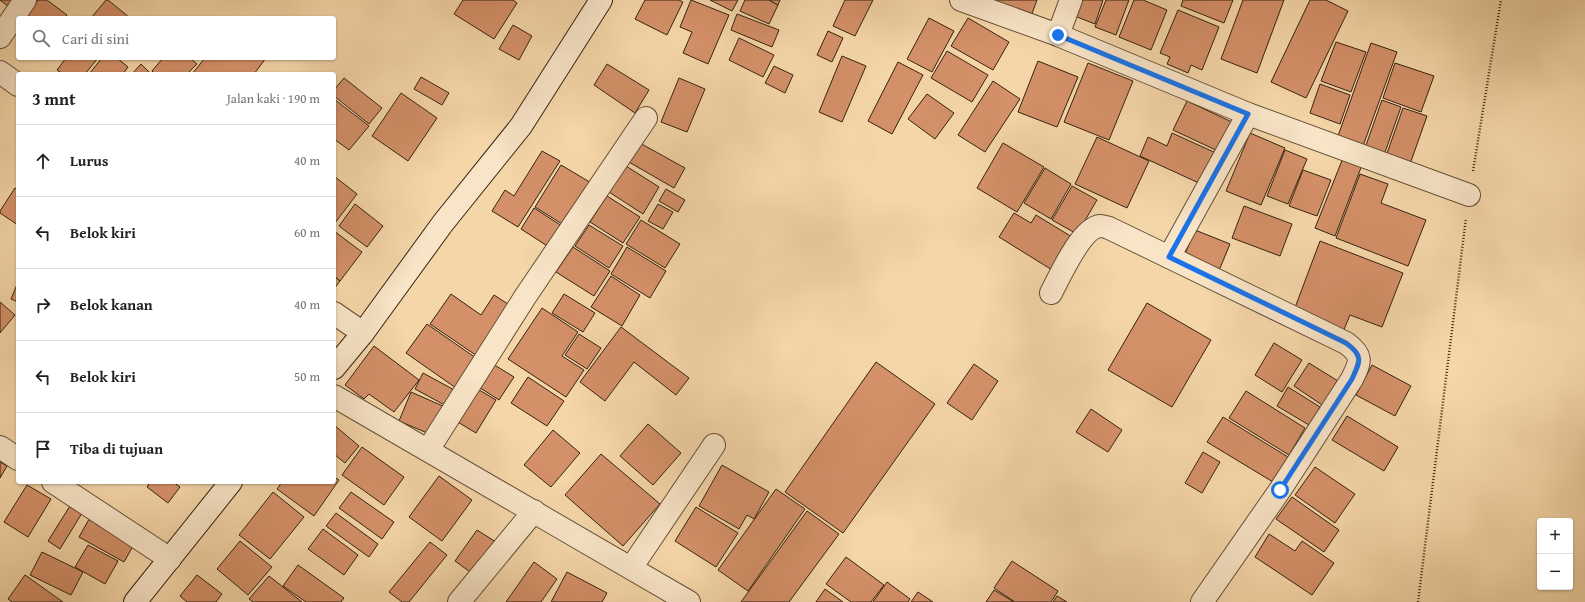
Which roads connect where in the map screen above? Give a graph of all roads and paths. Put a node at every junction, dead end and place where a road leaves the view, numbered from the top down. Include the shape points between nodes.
1 (25, 0) edge
2 (601, 0) edge
3 (961, 0) edge
4 (1071, 0) edge
5 (1501, 0) edge
6 (1058, 35) junction
7 (0, 37) edge
8 (0, 72) edge
9 (16, 84) edge
10 (1248, 114) junction
11 (646, 118) dead end
12 (1469, 195) junction
13 (1169, 257) junction
14 (1051, 293) dead end
15 (336, 313) edge
16 (363, 333) junction
17 (336, 366) edge
18 (336, 397) edge
19 (714, 445) dead end
20 (0, 447) edge
21 (428, 450) junction
22 (16, 458) edge
23 (57, 484) edge
24 (229, 484) edge
25 (534, 511) junction
26 (170, 559) junction
27 (631, 568) junction
28 (135, 602) edge
29 (459, 602) edge
30 (689, 602) edge
31 (1202, 602) edge
32 (1418, 602) edge

1 - 7 street
2 - 16 street via 521,126 443,223
3 - 6 street
4 - 6 street
5 - 12 path
6 - 10 street
8 - 9 street
10 - 12 street
10 - 13 street
11 - 21 street via 525,297
12 - 32 path
13 - 14 street via 1109,228 1093,228 1075,246
13 - 31 street via 1346,343 1355,349 1360,363 1280,490
15 - 16 street
16 - 17 street
18 - 21 street
19 - 27 street
20 - 22 street
21 - 25 street
23 - 26 street
24 - 26 street
25 - 27 street
25 - 29 street
26 - 28 street
27 - 30 street

